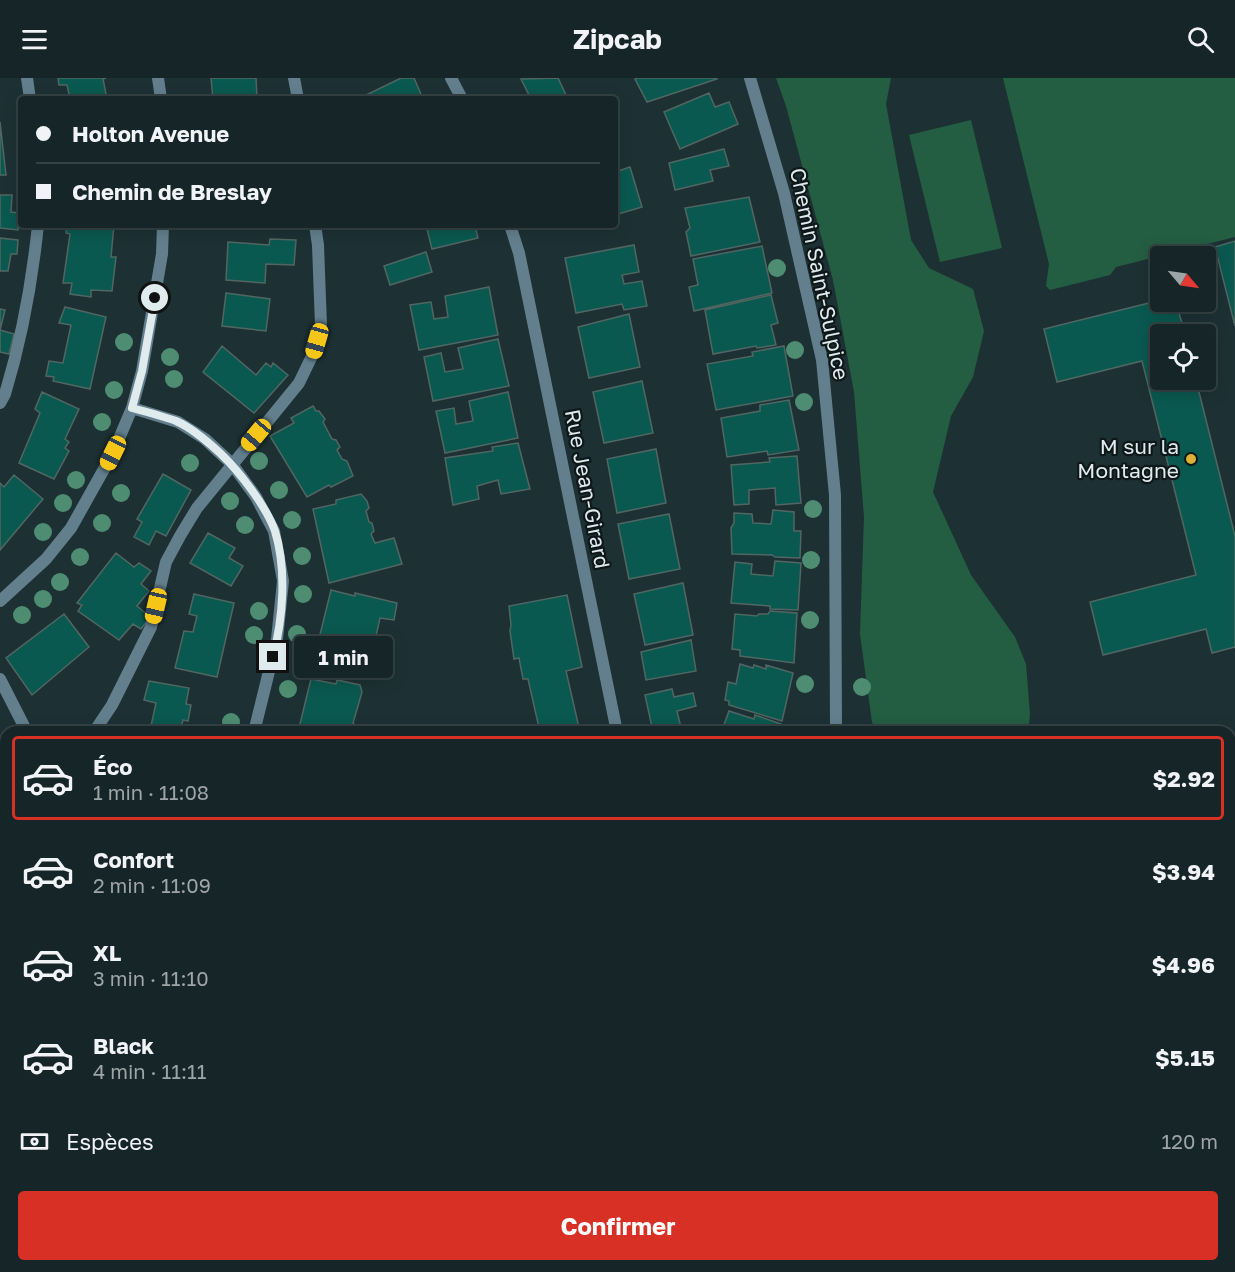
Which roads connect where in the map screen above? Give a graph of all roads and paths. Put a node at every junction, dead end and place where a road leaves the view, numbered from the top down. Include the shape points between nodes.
1 (27, 78) edge
2 (158, 78) edge
3 (294, 78) edge
4 (451, 78) edge
5 (750, 78) edge
6 (30, 96) edge
7 (160, 96) edge
8 (297, 96) edge
9 (460, 96) edge
10 (38, 228) edge
11 (164, 228) edge
12 (315, 228) edge
13 (511, 228) edge
14 (0, 403) edge
15 (132, 408) junction
16 (231, 464) junction
17 (0, 601) edge
18 (0, 679) edge
19 (24, 726) edge
20 (98, 726) edge
21 (255, 726) edge
22 (616, 726) edge
23 (835, 726) edge

1 - 6 street
2 - 7 street
3 - 8 street
4 - 9 street
5 - 23 street, Chemin Saint-Sulpice via 784,193 822,360 835,495
10 - 14 street via 22,333
11 - 15 street via 152,320
12 - 16 street via 321,326 312,356 299,383
13 - 22 street, Rue Jean-Girard
15 - 16 street via 177,422 205,439
15 - 17 street via 106,468 71,528 46,559
16 - 20 street via 197,508 165,562 151,627
16 - 21 street via 256,497 274,531 283,581 277,639
18 - 19 street

